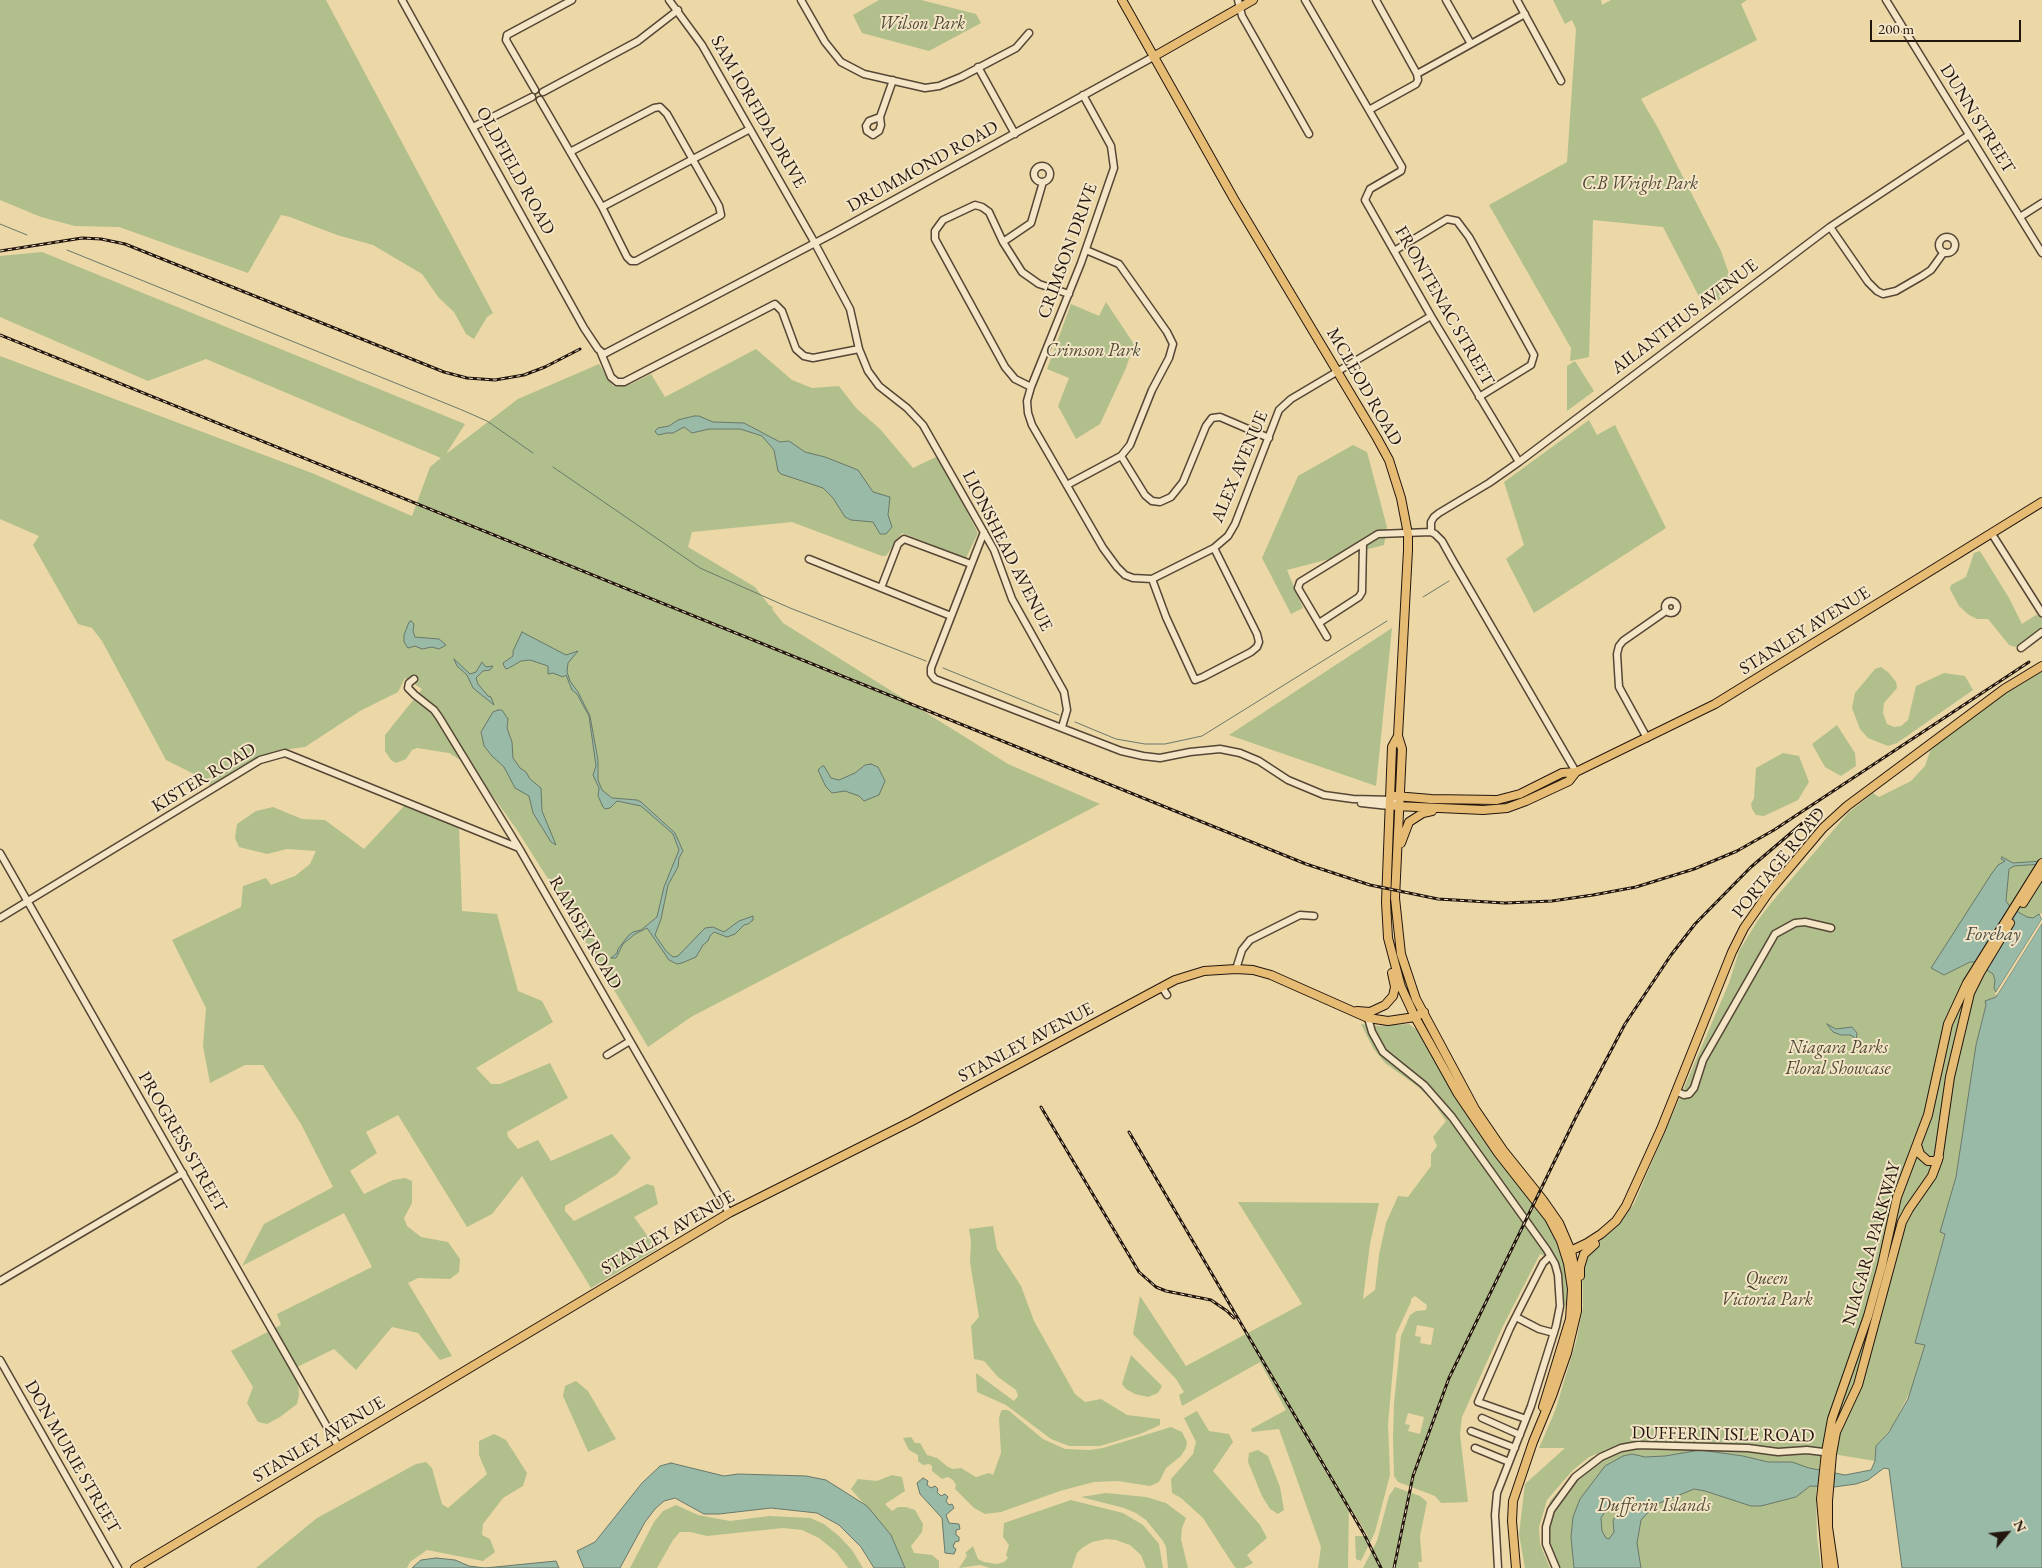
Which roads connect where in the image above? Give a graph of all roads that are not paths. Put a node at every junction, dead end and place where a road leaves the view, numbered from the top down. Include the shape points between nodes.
1 (402, 0) edge
2 (572, 0) edge
3 (670, 0) edge
4 (801, 0) edge
5 (1122, 0) edge
6 (1253, 0) edge
7 (1305, 0) edge
8 (1376, 0) edge
9 (1446, 0) edge
10 (1517, 0) edge
11 (1886, 0) edge
12 (1239, 4) edge
13 (678, 10) junction
14 (1525, 14) junction
15 (1029, 33) dead end
16 (1471, 44) junction
17 (1153, 57) junction
18 (978, 68) junction
19 (1417, 74) junction
20 (893, 80) junction
21 (1561, 81) dead end
22 (535, 90) junction
23 (543, 92) junction
24 (1083, 95) junction
25 (532, 97) junction
26 (540, 100) junction
27 (1369, 110) junction
28 (880, 117) dead end
29 (473, 127) junction
30 (750, 128) junction
31 (1015, 134) junction
32 (1310, 134) dead end
33 (1969, 135) junction
34 (570, 152) junction
35 (692, 159) junction
36 (1043, 182) dead end
37 (2042, 203) edge
38 (602, 207) junction
39 (2020, 217) junction
40 (1830, 227) junction
41 (1003, 242) junction
42 (815, 243) junction
43 (1086, 250) junction
44 (1394, 250) junction
45 (1944, 252) dead end
46 (2042, 253) edge
47 (1069, 294) junction
48 (1431, 316) junction
49 (859, 349) junction
50 (602, 354) junction
51 (1338, 372) junction
52 (1031, 387) junction
53 (1479, 397) junction
54 (1268, 438) junction
55 (1121, 456) junction
56 (1519, 462) junction
57 (1066, 486) junction
58 (2042, 502) edge
59 (984, 532) junction
60 (1431, 532) junction
61 (1408, 534) junction
62 (1992, 534) junction
63 (1363, 544) junction
64 (1214, 548) junction
65 (809, 559) dead end
66 (971, 564) junction
67 (1152, 578) junction
68 (881, 588) junction
69 (1666, 611) dead end
70 (2042, 613) edge
71 (951, 616) junction
72 (1319, 623) junction
73 (2042, 632) edge
74 (1328, 637) dead end
75 (2021, 648) dead end
76 (2042, 666) edge
77 (414, 679) dead end
78 (1062, 727) junction
79 (1398, 736) junction
80 (1647, 738) junction
81 (1576, 772) junction
82 (1400, 796) junction
83 (1353, 799) junction
84 (1390, 800) junction
85 (1399, 807) junction
86 (1440, 809) junction
87 (520, 848) junction
88 (0, 853) edge
89 (1397, 858) junction
90 (2042, 867) edge
91 (28, 902) junction
92 (1386, 902) junction
93 (1314, 916) dead end
94 (0, 918) edge
95 (1831, 928) dead end
96 (1980, 967) junction
97 (1236, 969) junction
98 (1162, 987) junction
99 (1167, 994) dead end
100 (1347, 1010) junction
101 (1424, 1012) junction
102 (1415, 1017) junction
103 (1368, 1018) junction
104 (630, 1041) junction
105 (607, 1055) dead end
106 (1676, 1091) junction
107 (1918, 1143) junction
108 (1939, 1156) junction
109 (1644, 1169) junction
110 (183, 1173) junction
111 (729, 1214) junction
112 (1568, 1252) junction
113 (1550, 1256) junction
114 (0, 1281) edge
115 (1516, 1317) junction
116 (1554, 1333) junction
117 (0, 1360) edge
118 (1561, 1372) junction
119 (1482, 1418) dead end
120 (1526, 1419) junction
121 (1471, 1431) dead end
122 (1520, 1434) junction
123 (1533, 1442) junction
124 (338, 1446) junction
125 (1475, 1448) dead end
126 (1515, 1448) junction
127 (1829, 1453) junction
128 (1509, 1462) junction
129 (1825, 1491) junction
130 (118, 1568) edge
131 (135, 1568) edge
132 (1498, 1568) edge
133 (1516, 1568) edge
134 (1556, 1568) edge
135 (1827, 1568) edge
136 (1834, 1568) edge

1 - 29 street, OLDFIELD ROAD
2 - 22 street via 507,35 506,40
3 - 13 street, SAM IORFIDA DRIVE
4 - 20 street via 825,42 841,62 864,74
5 - 17 main road, MCLEOD ROAD
6 - 12 main road, DRUMMOND ROAD
7 - 27 street
8 - 19 street
9 - 16 street
10 - 14 street
11 - 33 street, DUNN STREET
12 - 17 main road, DRUMMOND ROAD
12 - 32 street via 1242,16
13 - 23 street via 638,41
13 - 30 street, SAM IORFIDA DRIVE via 702,44
14 - 16 street
14 - 21 street
15 - 18 street via 1016,48
16 - 19 street
17 - 24 street, DRUMMOND ROAD
17 - 51 main road, MCLEOD ROAD
18 - 20 street via 952,82 925,88
18 - 31 street
19 - 27 street via 1416,84
20 - 28 street
22 - 23 street
22 - 25 street
23 - 26 street
24 - 31 street, DRUMMOND ROAD
24 - 43 street, CRIMSON DRIVE via 1111,146 1114,168
25 - 26 street
25 - 29 street
26 - 34 street
27 - 44 street, FRONTENAC STREET via 1402,167 1370,190 1365,200
29 - 50 street, OLDFIELD ROAD via 584,328
30 - 35 street
30 - 42 street, SAM IORFIDA DRIVE
31 - 42 street, DRUMMOND ROAD
33 - 39 street, DUNN STREET
33 - 40 street, AILANTHUS AVENUE
34 - 35 street via 660,107
34 - 38 street
35 - 38 street
35 - 38 street via 721,215 636,261 627,257
36 - 41 street via 1030,223
37 - 39 street
39 - 46 street, DUNN STREET
40 - 45 street via 1868,282 1883,294 1896,291 1931,270
40 - 56 street, AILANTHUS AVENUE
41 - 47 street via 1027,278
41 - 52 street via 989,212 976,205 943,220 935,231 935,239 1005,367 1015,379
42 - 49 street, LIONSHEAD AVENUE via 850,308
42 - 50 street, DRUMMOND ROAD
43 - 47 street, CRIMSON DRIVE
43 - 55 street via 1112,260 1124,270 1172,344 1169,358 1133,438
44 - 48 street, FRONTENAC STREET
44 - 53 street via 1447,218 1457,221 1469,237 1534,355 1531,365
47 - 52 street, CRIMSON DRIVE
48 - 51 street, ALEX AVENUE
48 - 53 street, FRONTENAC STREET
49 - 50 street, OLDFIELD ROAD via 813,358 804,356 796,349 782,311 775,304 624,382 617,382 611,377
49 - 59 street, LIONSHEAD AVENUE via 874,380 923,425
51 - 54 street, ALEX AVENUE via 1291,399 1279,410
51 - 61 main road, MCLEOD ROAD via 1389,460
52 - 57 street, CRIMSON DRIVE via 1027,400 1032,425
53 - 56 street, FRONTENAC STREET
54 - 55 street via 1220,417 1212,418 1183,482 1171,497 1160,502 1145,495
54 - 64 street, ALEX AVENUE via 1235,524 1228,536
55 - 57 street
56 - 60 street, AILANTHUS AVENUE via 1434,517
57 - 67 street, CRIMSON DRIVE via 1117,567 1133,578
58 - 62 main road, STANLEY AVENUE
59 - 66 street
59 - 78 street, LIONSHEAD AVENUE via 1012,599 1064,692 1067,710
60 - 61 street
60 - 81 street via 1442,541
61 - 63 street via 1378,534
61 - 79 main road, MCLEOD ROAD
62 - 70 street
62 - 80 main road, STANLEY AVENUE via 1722,700
63 - 72 street via 1360,596
63 - 72 street via 1298,585
64 - 67 street, ALEX AVENUE
64 - 67 street via 1259,642 1251,652 1195,680
65 - 68 street
66 - 68 street via 904,539 898,544
66 - 71 street
68 - 71 street
69 - 80 street via 1623,641 1617,654 1619,686
71 - 78 street via 931,668 932,676
72 - 74 street
73 - 75 street
76 - 106 main road, PORTAGE ROAD via 2004,689 1822,828 1744,928 1720,979
77 - 87 street, RAMSEY ROAD via 408,688 439,717
78 - 83 street via 1121,751 1143,756 1160,758 1207,749 1240,752 1307,788 1324,795
79 - 82 main road via 1402,748
79 - 84 main road via 1392,747
80 - 81 main road, STANLEY AVENUE
81 - 82 main road, STANLEY AVENUE via 1562,773 1520,794 1497,800
81 - 86 main road, STANLEY AVENUE via 1569,781 1507,808
82 - 84 main road, STANLEY AVENUE
82 - 85 main road
83 - 84 street via 1362,796
83 - 84 street via 1362,803
84 - 85 main road, STANLEY AVENUE
84 - 92 main road
85 - 86 main road, STANLEY AVENUE
85 - 89 main road
86 - 89 main road via 1423,813 1409,822
87 - 91 street, KISTER ROAD via 285,752 260,760
87 - 104 street, RAMSEY ROAD
88 - 91 street, PROGRESS STREET
89 - 101 main road via 1395,906 1399,946 1406,974
90 - 96 main road, NIAGARA PARKWAY
91 - 94 street, KISTER ROAD
91 - 110 street, PROGRESS STREET
92 - 100 main road via 1384,928 1395,987 1393,996 1378,1010
92 - 102 main road via 1393,961
93 - 97 street via 1300,915 1250,940 1242,950
95 - 106 street via 1795,923 1775,934 1703,1060 1694,1088 1684,1095
96 - 107 main road, NIAGARA PARKWAY via 1958,1000 1948,1024 1930,1107
96 - 108 main road, NIAGARA PARKWAY via 1956,1048
97 - 98 main road, STANLEY AVENUE via 1204,971
97 - 100 main road, STANLEY AVENUE via 1271,975
98 - 99 street
98 - 111 main road, STANLEY AVENUE via 912,1121
100 - 103 main road, STANLEY AVENUE
101 - 102 main road, STANLEY AVENUE
101 - 112 main road via 1480,1116 1559,1223
102 - 103 main road, STANLEY AVENUE
102 - 112 main road via 1464,1104 1545,1211
103 - 113 street via 1384,1052 1437,1098
104 - 105 street
104 - 111 street, RAMSEY ROAD
106 - 109 main road, PORTAGE ROAD
107 - 108 main road via 1918,1151 1926,1160 1935,1161
107 - 127 main road, NIAGARA PARKWAY via 1897,1196 1877,1283 1834,1412
108 - 127 main road, NIAGARA PARKWAY via 1932,1176 1902,1222 1858,1385
109 - 112 main road, PORTAGE ROAD via 1616,1221 1597,1238
109 - 118 main road via 1639,1188 1624,1216 1583,1257 1579,1324
110 - 114 street
110 - 124 street, PROGRESS STREET
111 - 124 main road, STANLEY AVENUE
112 - 118 main road via 1577,1282 1577,1311
112 - 123 main road via 1572,1282 1570,1319
113 - 115 street via 1543,1263
113 - 116 street via 1558,1275 1560,1306
115 - 116 street
115 - 120 street via 1478,1402
116 - 120 street
117 - 130 street, DON MURIE STREET
118 - 123 main road
119 - 122 street
120 - 122 street
121 - 126 street
122 - 126 street
123 - 133 main road via 1513,1501
124 - 131 main road, STANLEY AVENUE
125 - 128 street
126 - 128 street
127 - 129 main road, NIAGARA PARKWAY
127 - 134 street, DUFFERIN ISLE ROAD via 1647,1445 1621,1448 1601,1457 1575,1477 1551,1510 1546,1526 1546,1544
128 - 132 street via 1497,1493
129 - 135 main road, NIAGARA PARKWAY via 1821,1519
129 - 136 main road, NIAGARA PARKWAY

